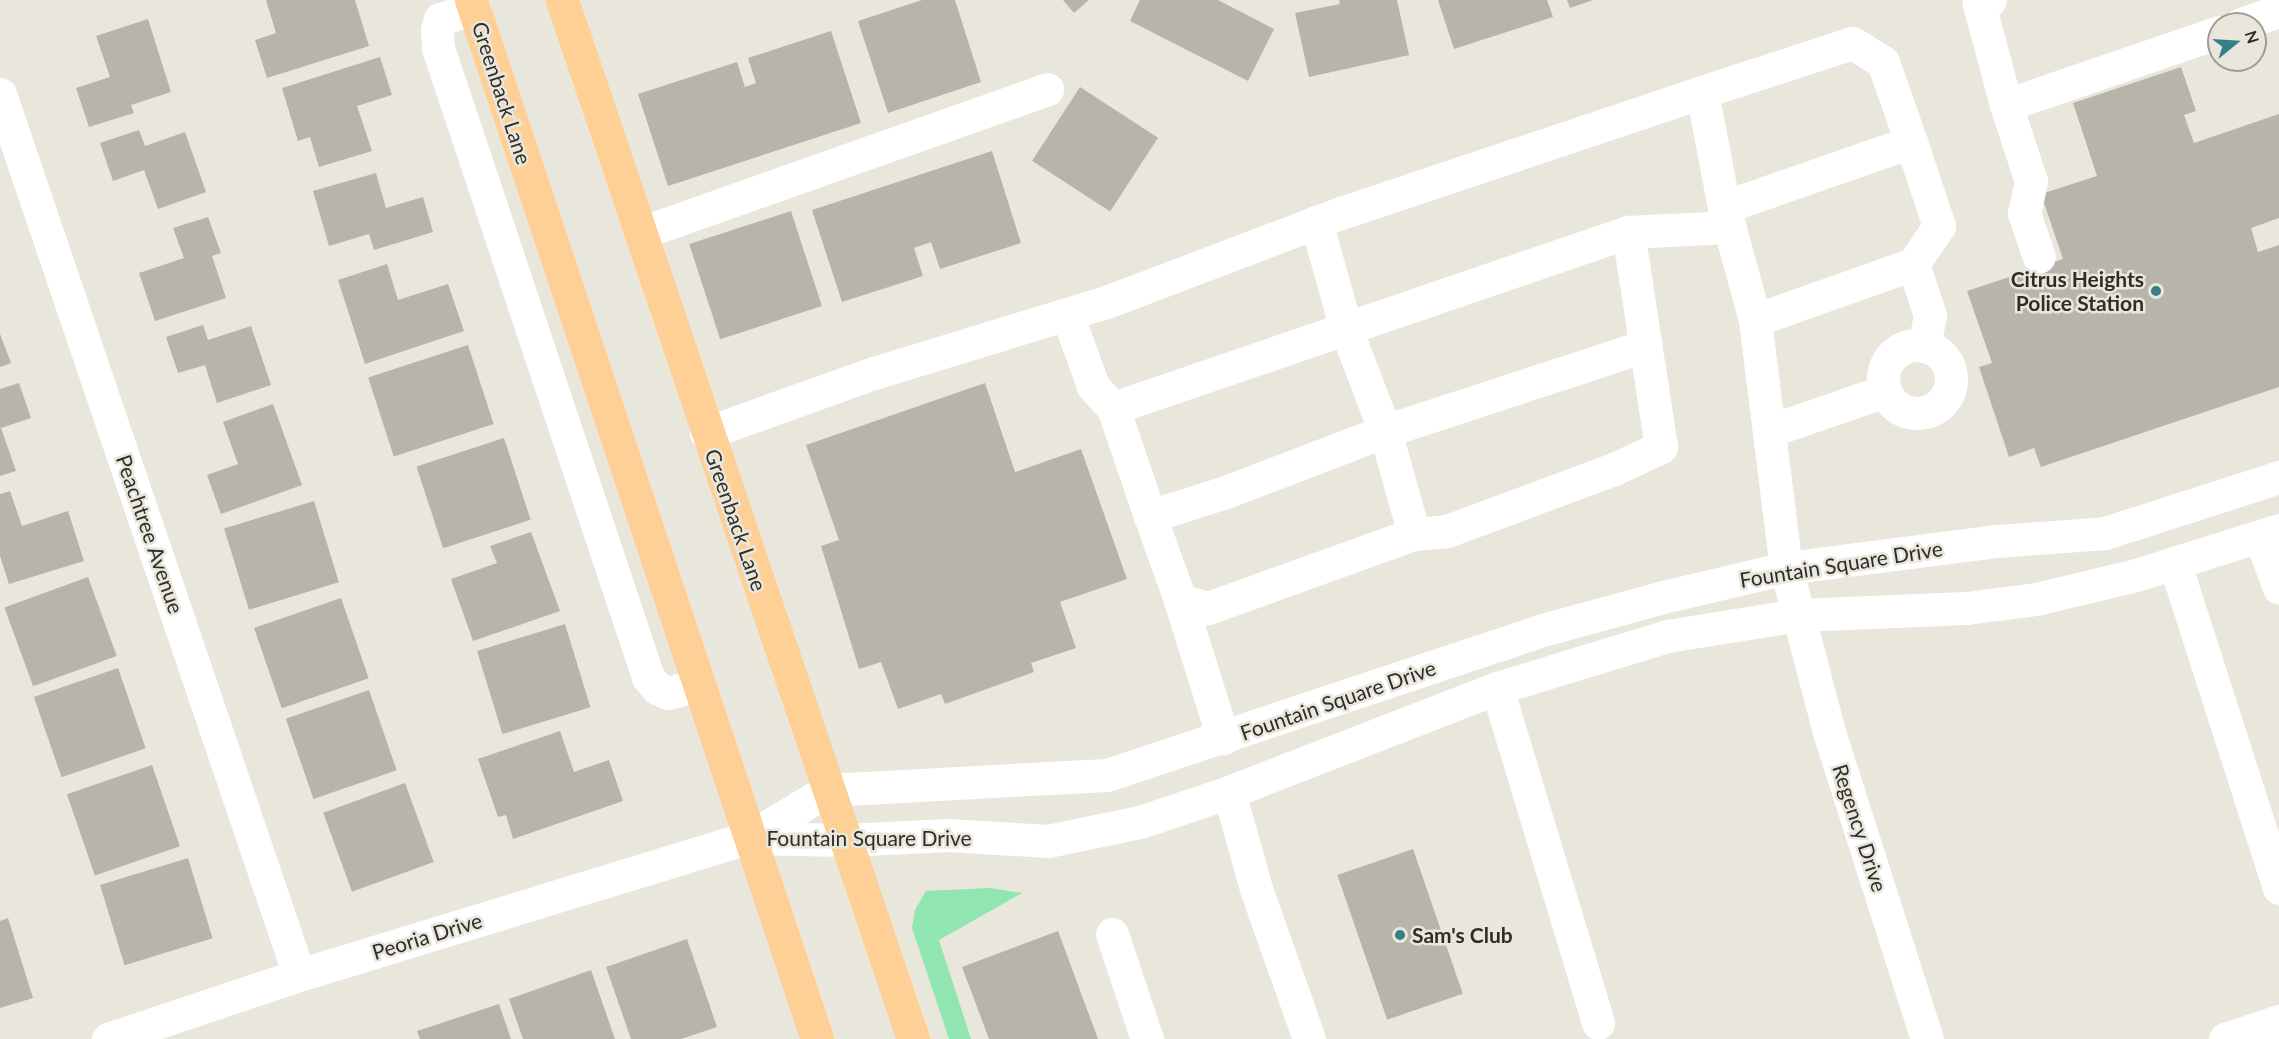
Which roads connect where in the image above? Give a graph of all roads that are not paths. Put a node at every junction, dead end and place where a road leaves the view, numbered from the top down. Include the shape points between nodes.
1 (562, 0) edge
2 (1990, 0) edge
3 (472, 4) edge
4 (2207, 36) edge
5 (1047, 90) dead end
6 (1702, 92) junction
7 (0, 94) edge
8 (2006, 105) junction
9 (1911, 142) junction
10 (1727, 217) junction
11 (1316, 222) junction
12 (1628, 232) junction
13 (641, 233) junction
14 (2039, 256) dead end
15 (1913, 264) junction
16 (1067, 314) junction
17 (1755, 321) junction
18 (1346, 328) junction
19 (1645, 346) junction
20 (1924, 346) junction
21 (1885, 391) junction
22 (1113, 408) junction
23 (1385, 431) junction
24 (1769, 431) junction
25 (706, 432) junction
26 (2279, 477) edge
27 (1150, 516) junction
28 (1414, 534) junction
29 (2270, 534) edge
30 (2175, 564) junction
31 (1786, 568) junction
32 (2279, 588) edge
33 (1180, 600) junction
34 (1798, 615) junction
35 (696, 685) junction
36 (1497, 688) junction
37 (1223, 738) junction
38 (828, 790) junction
39 (1229, 792) junction
40 (747, 838) junction
41 (845, 840) junction
42 (2279, 888) edge
43 (1112, 934) dead end
44 (299, 975) junction
45 (2279, 1021) edge
46 (1598, 1023) dead end
47 (108, 1039) edge
48 (817, 1039) edge
49 (913, 1039) edge
50 (1147, 1039) edge
51 (1309, 1039) edge
52 (1927, 1039) edge
53 (2225, 1039) edge

1 - 13 main road, Greenback Lane
2 - 8 street via 1979,4
3 - 35 main road, Greenback Lane
3 - 35 street via 440,19 438,48 648,677 657,688 669,693
4 - 8 street
5 - 13 street
6 - 9 street via 1852,43 1883,62
6 - 10 street, Regency Drive
6 - 11 street
7 - 44 street, Peachtree Avenue
8 - 14 street via 2031,181 2024,213
9 - 10 street
9 - 15 street via 1939,226
10 - 12 street
10 - 17 street, Regency Drive
11 - 16 street
11 - 18 street
12 - 18 street
12 - 19 street
13 - 25 main road, Greenback Lane
15 - 17 street
15 - 20 street via 1930,315
16 - 22 street via 1093,386
16 - 25 street via 874,373
17 - 24 street, Regency Drive
18 - 22 street
18 - 23 street
19 - 23 street
19 - 28 street via 1661,447 1614,469 1447,531
20 - 21 street via 1904,348 1888,361 1884,370
20 - 21 street via 1935,350 1949,368 1949,391 1943,401 1923,412 1911,412 1891,401
21 - 24 street
22 - 27 street
23 - 27 street via 1223,493
23 - 28 street
24 - 31 street, Regency Drive
25 - 38 main road, Greenback Lane
26 - 31 street, Fountain Square Drive via 2105,533 1997,541
27 - 33 street
28 - 33 street via 1208,608
29 - 30 street, Fountain Square Drive
29 - 32 street
30 - 34 street, Fountain Square Drive via 2036,599 1966,608
30 - 42 street
31 - 34 street, Regency Drive
31 - 37 street, Fountain Square Drive via 1550,628
33 - 37 street
34 - 36 street, Fountain Square Drive via 1667,636
34 - 52 street, Regency Drive via 1829,732
35 - 40 main road, Greenback Lane
36 - 39 street, Fountain Square Drive
36 - 46 street
37 - 38 street, Fountain Square Drive via 1107,776
38 - 40 street, Fountain Square Drive
38 - 41 main road, Greenback Lane
39 - 41 street, Fountain Square Drive via 1140,822 1048,841 948,836
39 - 51 street via 1256,889
40 - 41 street, Fountain Square Drive
40 - 44 street, Peoria Drive
40 - 48 main road, Greenback Lane
41 - 49 main road, Greenback Lane
43 - 50 street
44 - 47 street, Peoria Drive
45 - 53 street

